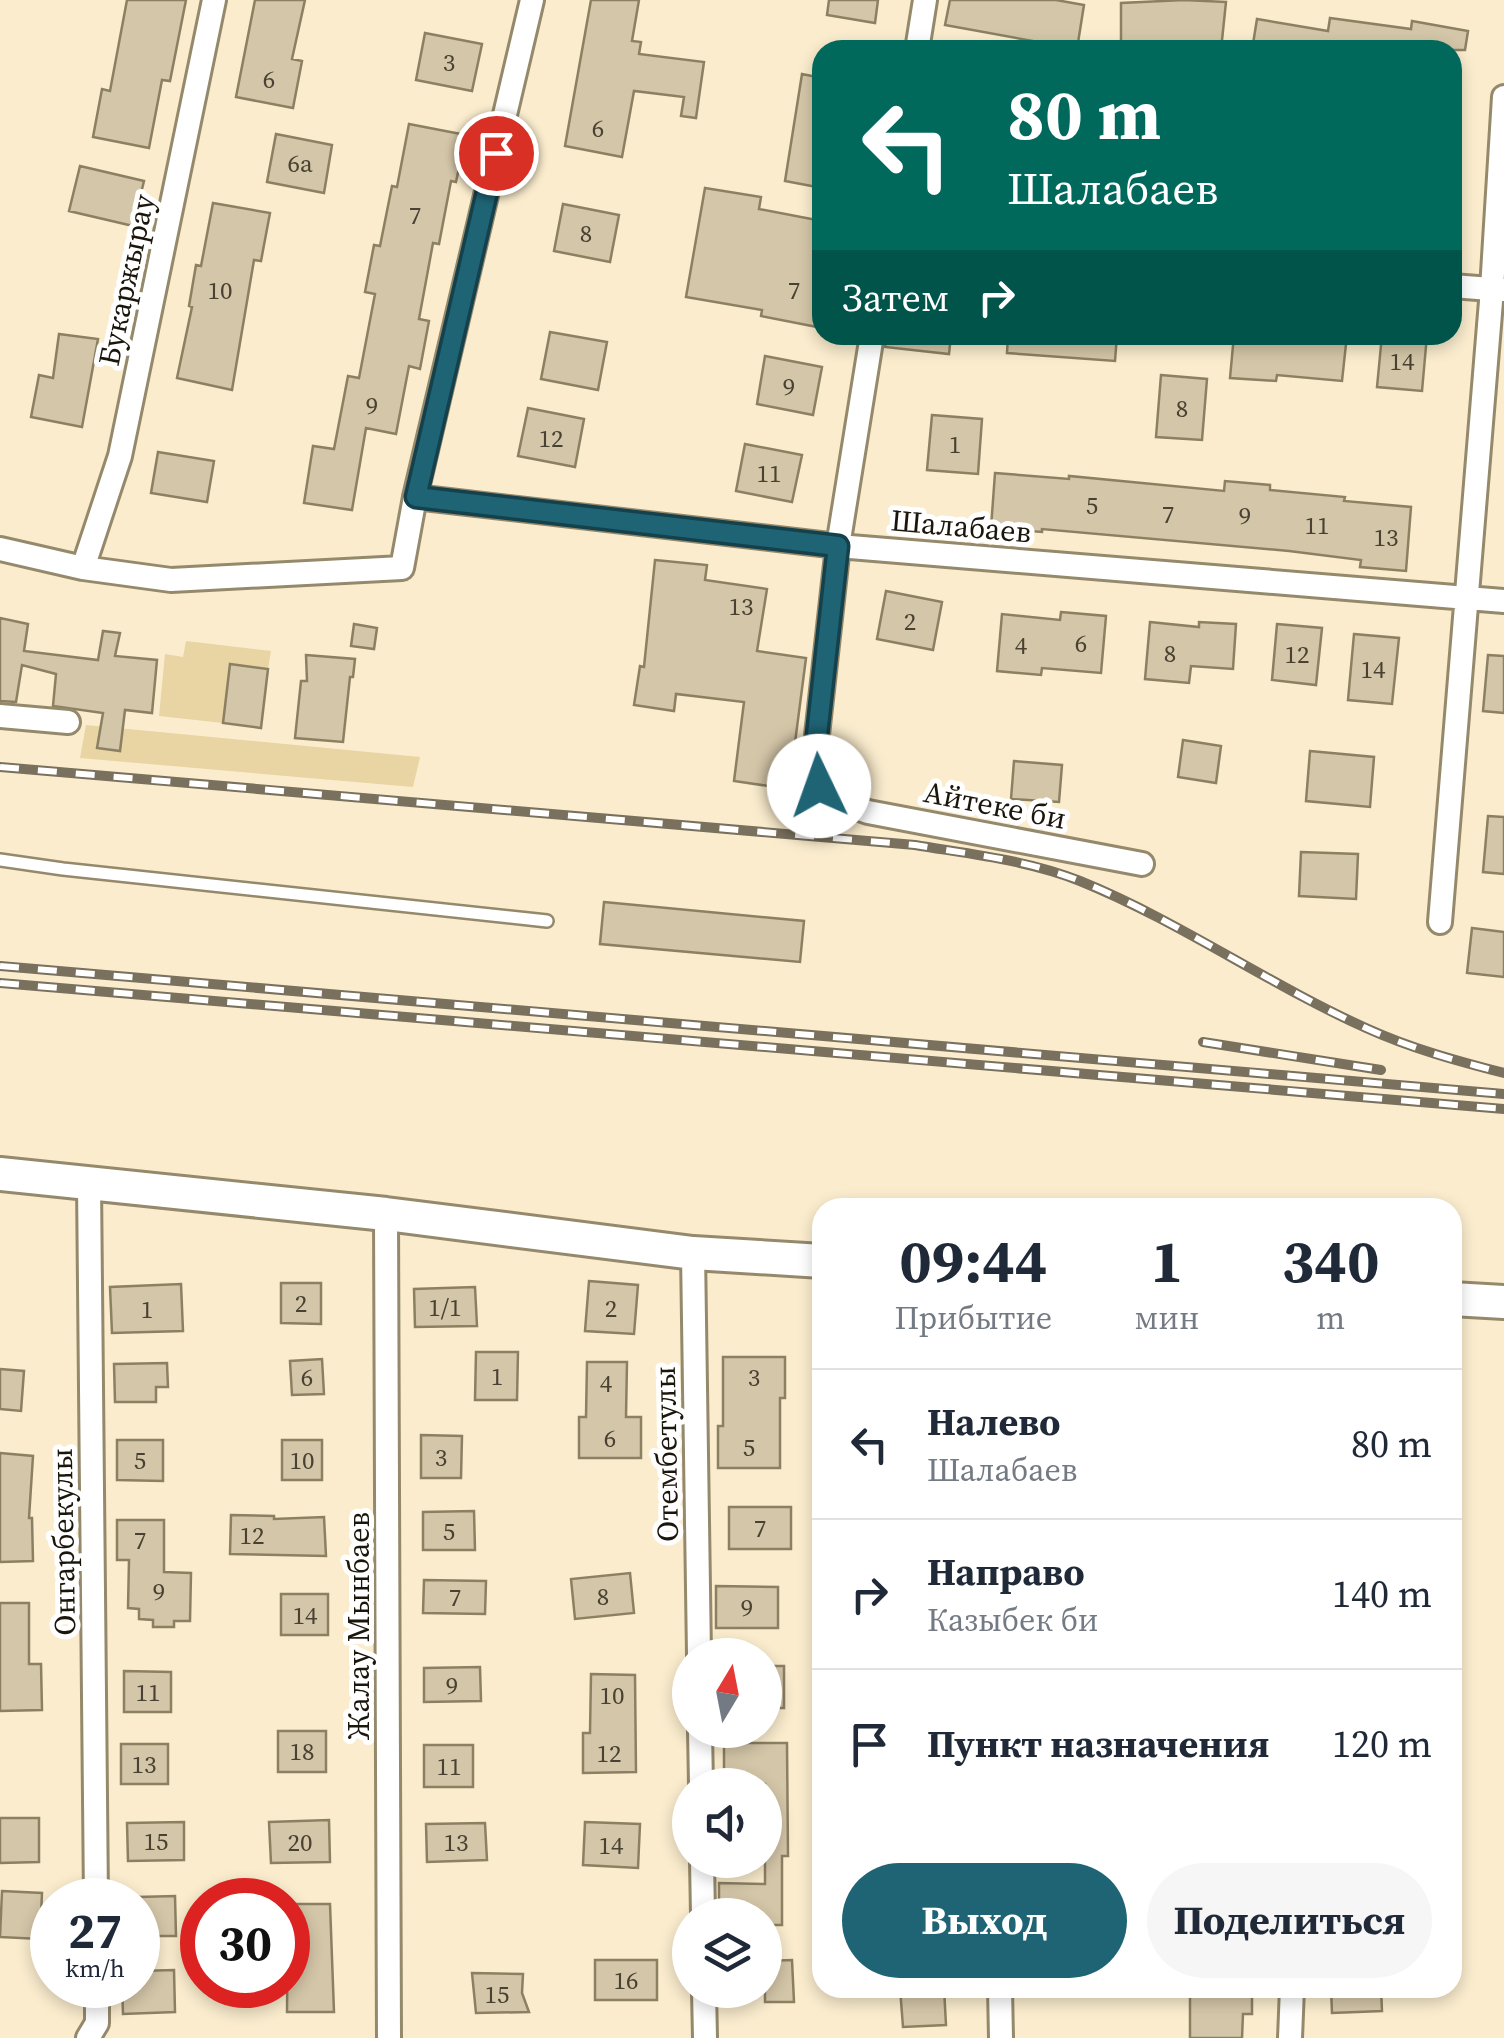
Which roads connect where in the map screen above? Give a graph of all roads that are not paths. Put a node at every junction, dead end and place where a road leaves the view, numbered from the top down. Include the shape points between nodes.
1 (214, 0) edge
2 (532, 0) edge
3 (925, 0) edge
4 (919, 40) edge
5 (1504, 98) edge
6 (1462, 287) edge
7 (1498, 290) edge
8 (870, 345) edge
9 (416, 497) junction
10 (838, 546) junction
11 (0, 549) edge
12 (83, 568) junction
13 (1468, 598) junction
14 (1504, 601) edge
15 (0, 716) edge
16 (68, 722) dead end
17 (0, 860) edge
18 (1142, 864) dead end
19 (547, 921) dead end
20 (1440, 922) dead end
21 (0, 1174) edge
22 (89, 1182) junction
23 (386, 1214) junction
24 (693, 1253) junction
25 (812, 1259) edge
26 (1462, 1300) edge
27 (1504, 1302) edge
28 (699, 1638) edge
29 (96, 1878) edge
30 (1000, 1998) edge
31 (1292, 1998) edge
32 (97, 2008) edge
33 (704, 2008) edge
34 (88, 2038) edge
35 (390, 2038) edge
36 (704, 2038) edge
37 (1001, 2038) edge
38 (1290, 2038) edge

1 - 12 street, Букаржырау via 120,456
2 - 9 street
3 - 4 street
5 - 7 street
6 - 7 street
7 - 13 street
8 - 10 street, Айтеке би
9 - 10 street, Шалабаев
9 - 12 street via 402,568 171,580
10 - 13 street, Шалабаев
10 - 18 street, Айтеке би via 814,762 819,786 868,812
11 - 12 street
13 - 14 street, Шалабаев
13 - 20 street
15 - 16 street
17 - 19 lane
21 - 22 street
22 - 23 street
22 - 29 street, Онгарбекулы
23 - 24 street
23 - 35 street, Жалау Мынбаев
24 - 25 street
24 - 28 street, Отембетулы
26 - 27 street
30 - 37 street
31 - 38 street
32 - 34 street
33 - 36 street

